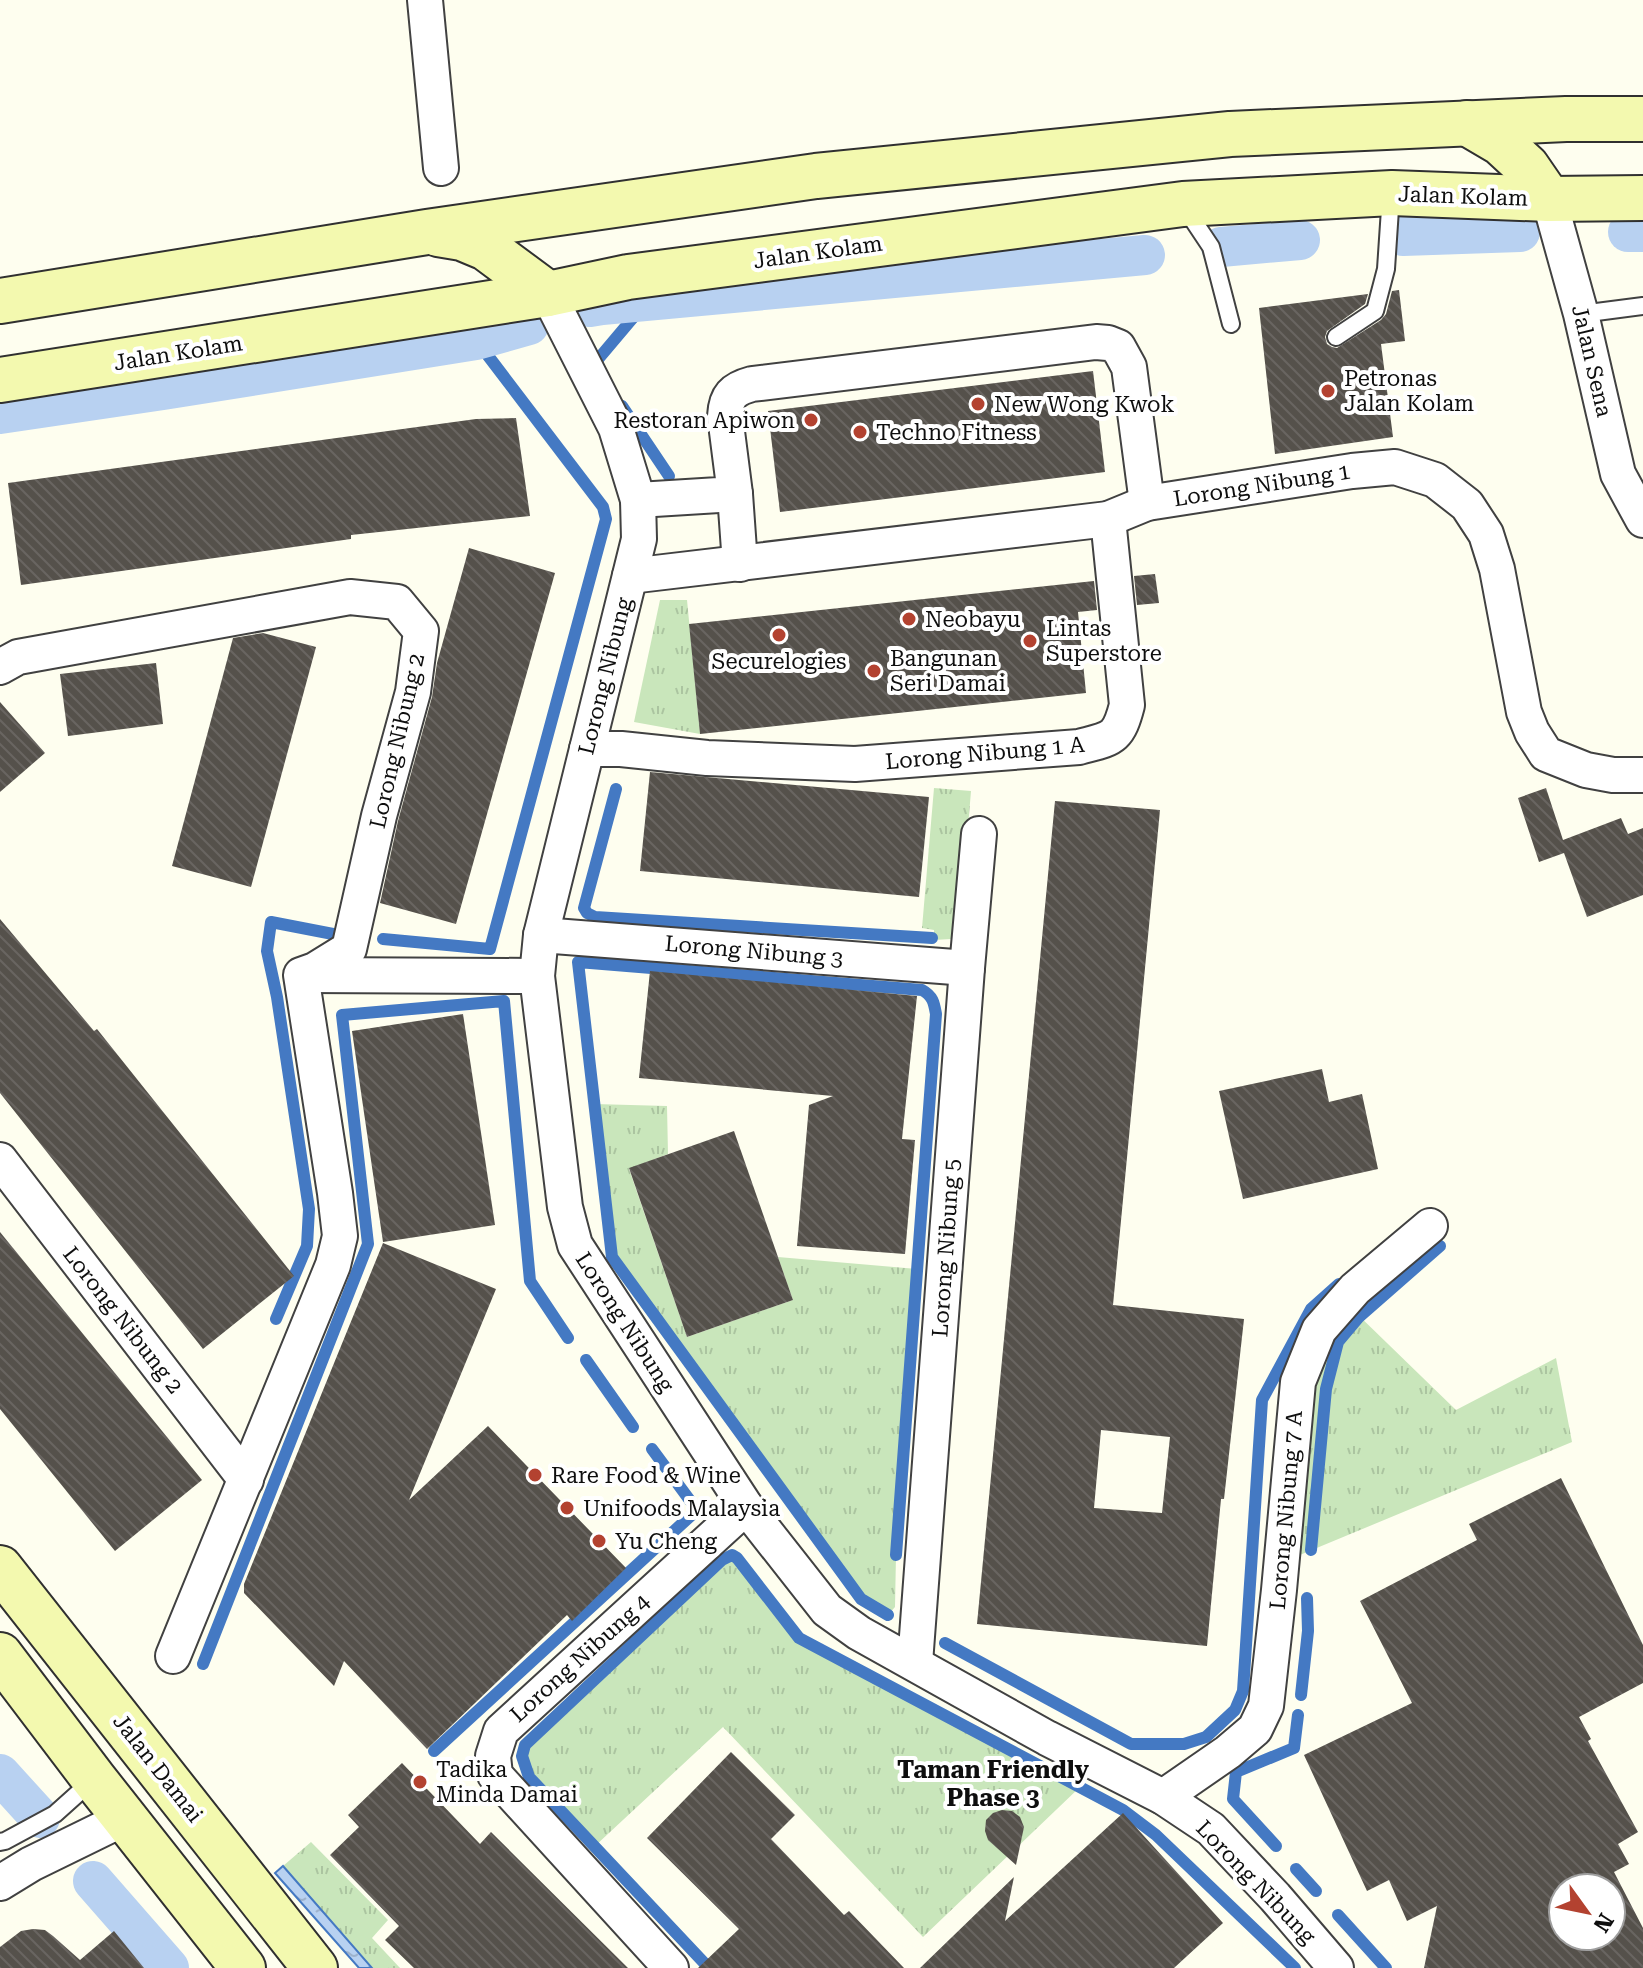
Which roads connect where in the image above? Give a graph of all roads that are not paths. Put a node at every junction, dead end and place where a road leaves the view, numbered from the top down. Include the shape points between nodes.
1 (425, 0) edge
2 (1643, 119) edge
3 (1467, 123) junction
4 (441, 168) dead end
5 (1392, 193) junction
6 (1643, 198) edge
7 (1549, 199) junction
8 (1183, 204) junction
9 (427, 232) junction
10 (548, 294) junction
11 (0, 301) edge
12 (1643, 306) edge
13 (1581, 314) junction
14 (1231, 324) dead end
15 (1336, 337) dead end
16 (0, 380) edge
17 (735, 494) junction
18 (638, 500) junction
19 (1147, 503) junction
20 (1108, 519) junction
21 (1643, 520) edge
22 (740, 564) junction
23 (630, 576) junction
24 (0, 667) edge
25 (587, 749) junction
26 (1641, 775) dead end
27 (979, 834) dead end
28 (541, 935) junction
29 (967, 968) junction
30 (308, 973) junction
31 (537, 976) junction
32 (0, 1160) edge
33 (1430, 1226) dead end
34 (246, 1480) junction
35 (746, 1507) junction
36 (0, 1568) edge
37 (0, 1655) edge
38 (173, 1656) dead end
39 (915, 1663) junction
40 (102, 1696) junction
41 (94, 1779) junction
42 (1163, 1797) junction
43 (125, 1818) junction
44 (0, 1842) edge
45 (0, 1883) edge
46 (243, 1968) edge
47 (315, 1968) edge
48 (671, 1968) edge
49 (1336, 1968) edge

1 - 4 street
2 - 3 main road
3 - 7 main road via 1527,167
3 - 9 main road via 1230,134 846,173
5 - 7 main road, Jalan Kolam
5 - 8 main road, Jalan Kolam
5 - 15 lane via 1386,269 1375,311
6 - 7 main road, Jalan Kolam
7 - 13 street, Jalan Sena
8 - 10 main road, Jalan Kolam via 628,277
8 - 14 lane via 1211,247
9 - 10 main road via 486,248
9 - 11 main road
10 - 16 main road, Jalan Kolam
10 - 18 street, Lorong Nibung via 616,428
12 - 13 lane
13 - 21 street, Jalan Sena via 1618,474
17 - 18 street
17 - 19 street, Lorong Nibung 1 via 725,416 739,387 1096,342 1118,347 1129,367
17 - 22 street
18 - 23 street, Lorong Nibung via 639,539
19 - 20 street
19 - 26 street, Lorong Nibung 1 via 1395,467 1435,480 1467,505 1486,534 1524,712 1546,754 1586,770
20 - 22 street
20 - 25 street, Lorong Nibung 1 A via 1127,705 1122,725 1109,739 1079,747 855,764
22 - 23 street
23 - 25 street, Lorong Nibung
24 - 30 street, Lorong Nibung 2 via 18,657 350,597 397,602 421,631 413,692 349,949
25 - 28 street, Lorong Nibung
27 - 29 street, Lorong Nibung 5
28 - 29 street, Lorong Nibung 3
28 - 31 street, Lorong Nibung
29 - 39 street, Lorong Nibung 5
30 - 31 street
30 - 34 street via 340,1236
31 - 35 street, Lorong Nibung via 565,1207 575,1245
32 - 34 street, Lorong Nibung 2
33 - 42 street, Lorong Nibung 7 A via 1355,1289 1319,1330 1298,1382 1266,1706 1255,1729
34 - 38 street
35 - 39 street, Lorong Nibung via 827,1610
35 - 48 street, Lorong Nibung 4 via 501,1731 493,1756 495,1775
36 - 40 main road, Jalan Damai
37 - 41 main road
39 - 42 street, Lorong Nibung
40 - 43 main road via 143,1784 140,1803
40 - 47 main road, Jalan Damai
41 - 43 main road
41 - 44 lane via 55,1814
42 - 49 street, Lorong Nibung via 1211,1829
43 - 45 street
43 - 46 main road

